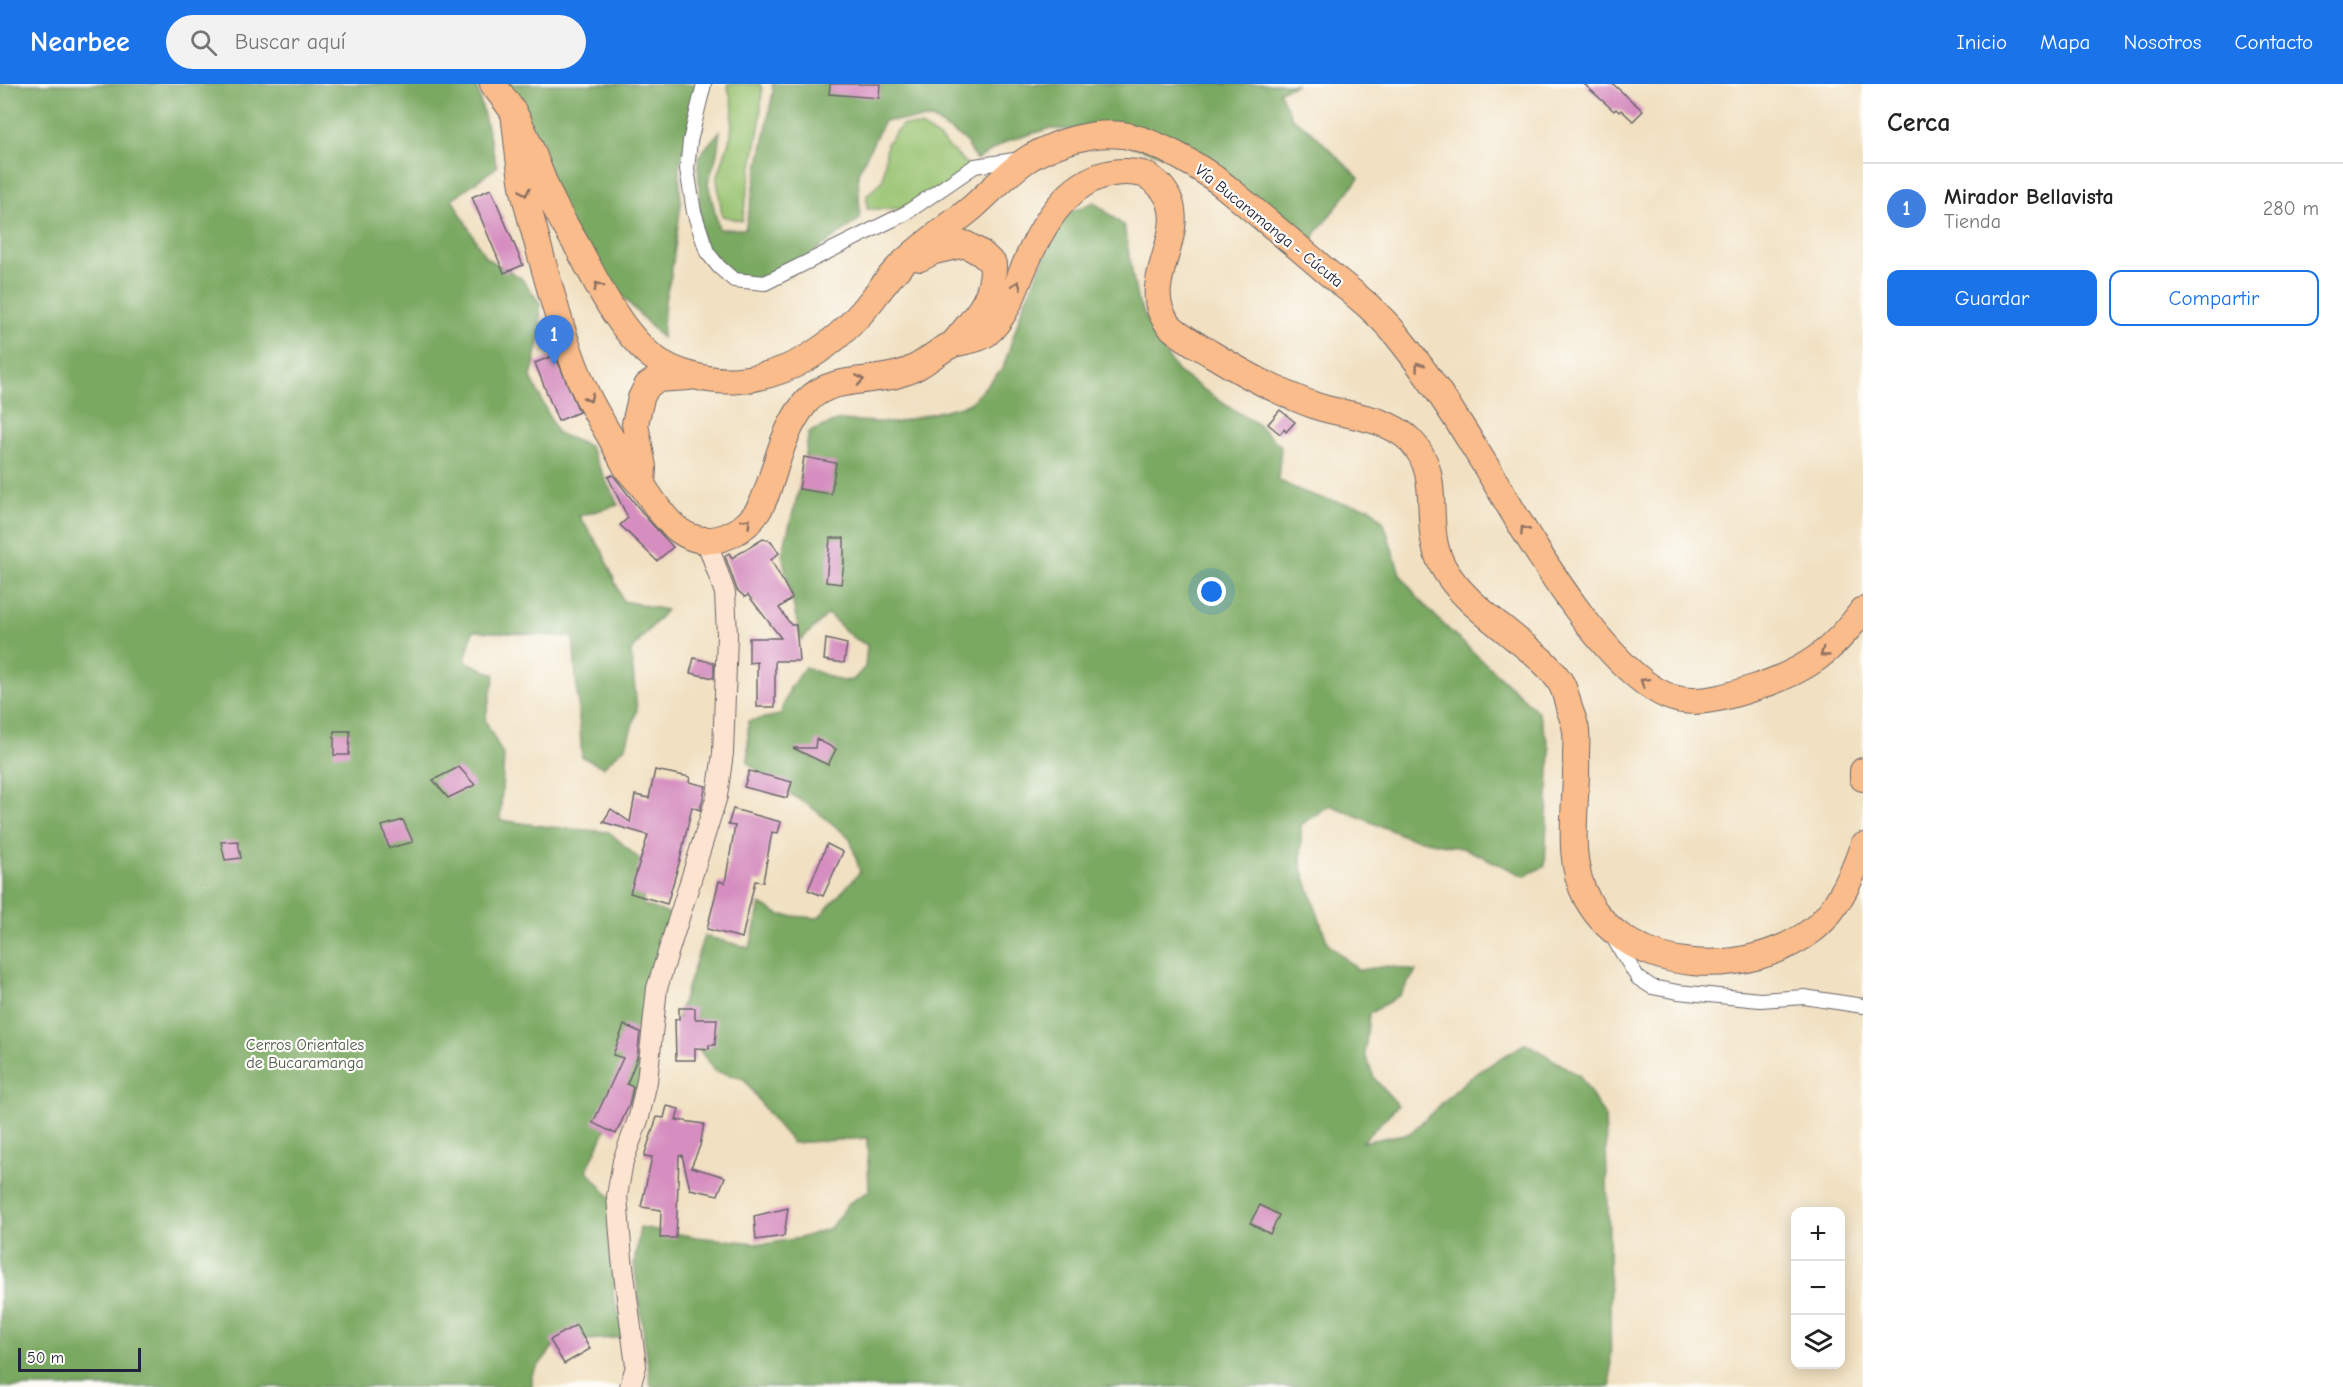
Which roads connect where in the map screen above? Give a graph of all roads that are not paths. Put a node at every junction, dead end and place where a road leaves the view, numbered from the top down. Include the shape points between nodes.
1 (493, 84) edge
2 (704, 84) edge
3 (514, 113) junction
4 (1032, 157) junction
5 (898, 267) junction
6 (954, 343) junction
7 (692, 376) junction
8 (642, 485) junction
9 (706, 539) junction
10 (1863, 610) edge
11 (1863, 771) edge
12 (1863, 778) edge
13 (1863, 846) edge
14 (1604, 921) junction
15 (1863, 1006) edge
16 (630, 1387) edge

1 - 3 highway, Vía Bucaramanga - Cúcuta
2 - 4 street via 687,169 694,212 707,252 734,280 765,283 906,213 975,166
7 -> 3 highway, Vía Bucaramanga - Cúcuta via 648,353 600,291 552,202
3 -> 8 highway via 524,188 567,344 586,393 630,472
4 - 5 highway, Vía Bucaramanga - Cúcuta
10 -> 4 highway, Vía Bucaramanga - Cúcuta via 1834,646 1784,677 1734,694 1701,700 1679,700 1653,687 1636,677 1595,633 1516,519 1423,372 1394,333 1358,298 1222,183 1193,163 1158,147 1124,135 1098,135 1076,138
5 - 6 highway via 934,251 965,244 993,264 990,293 981,311
5 - 7 highway, Vía Bucaramanga - Cúcuta via 860,315 810,357 784,371 724,382
9 -> 6 highway via 735,533 750,521 771,488 789,430 805,404 818,392 836,384 897,375 922,366
6 -> 14 highway via 984,336 997,321 1059,204 1080,186 1113,172 1142,174 1157,182 1173,209 1170,244 1157,282 1157,302 1165,320 1220,359 1292,396 1403,433 1426,464 1432,486 1432,535 1446,572 1458,590 1531,650 1563,687 1577,732 1577,876 1589,903
7 - 8 highway via 657,379 647,386 641,398 635,424 643,467
8 - 9 highway via 669,524 682,533
9 - 16 street via 725,593 723,753 717,796 657,988 647,1081 623,1161 617,1196 636,1366
11 - 12 highway
13 - 14 highway via 1850,881 1815,928 1749,958 1712,963 1667,958 1625,940
14 - 15 street via 1638,978 1652,987 1760,1000 1804,997

